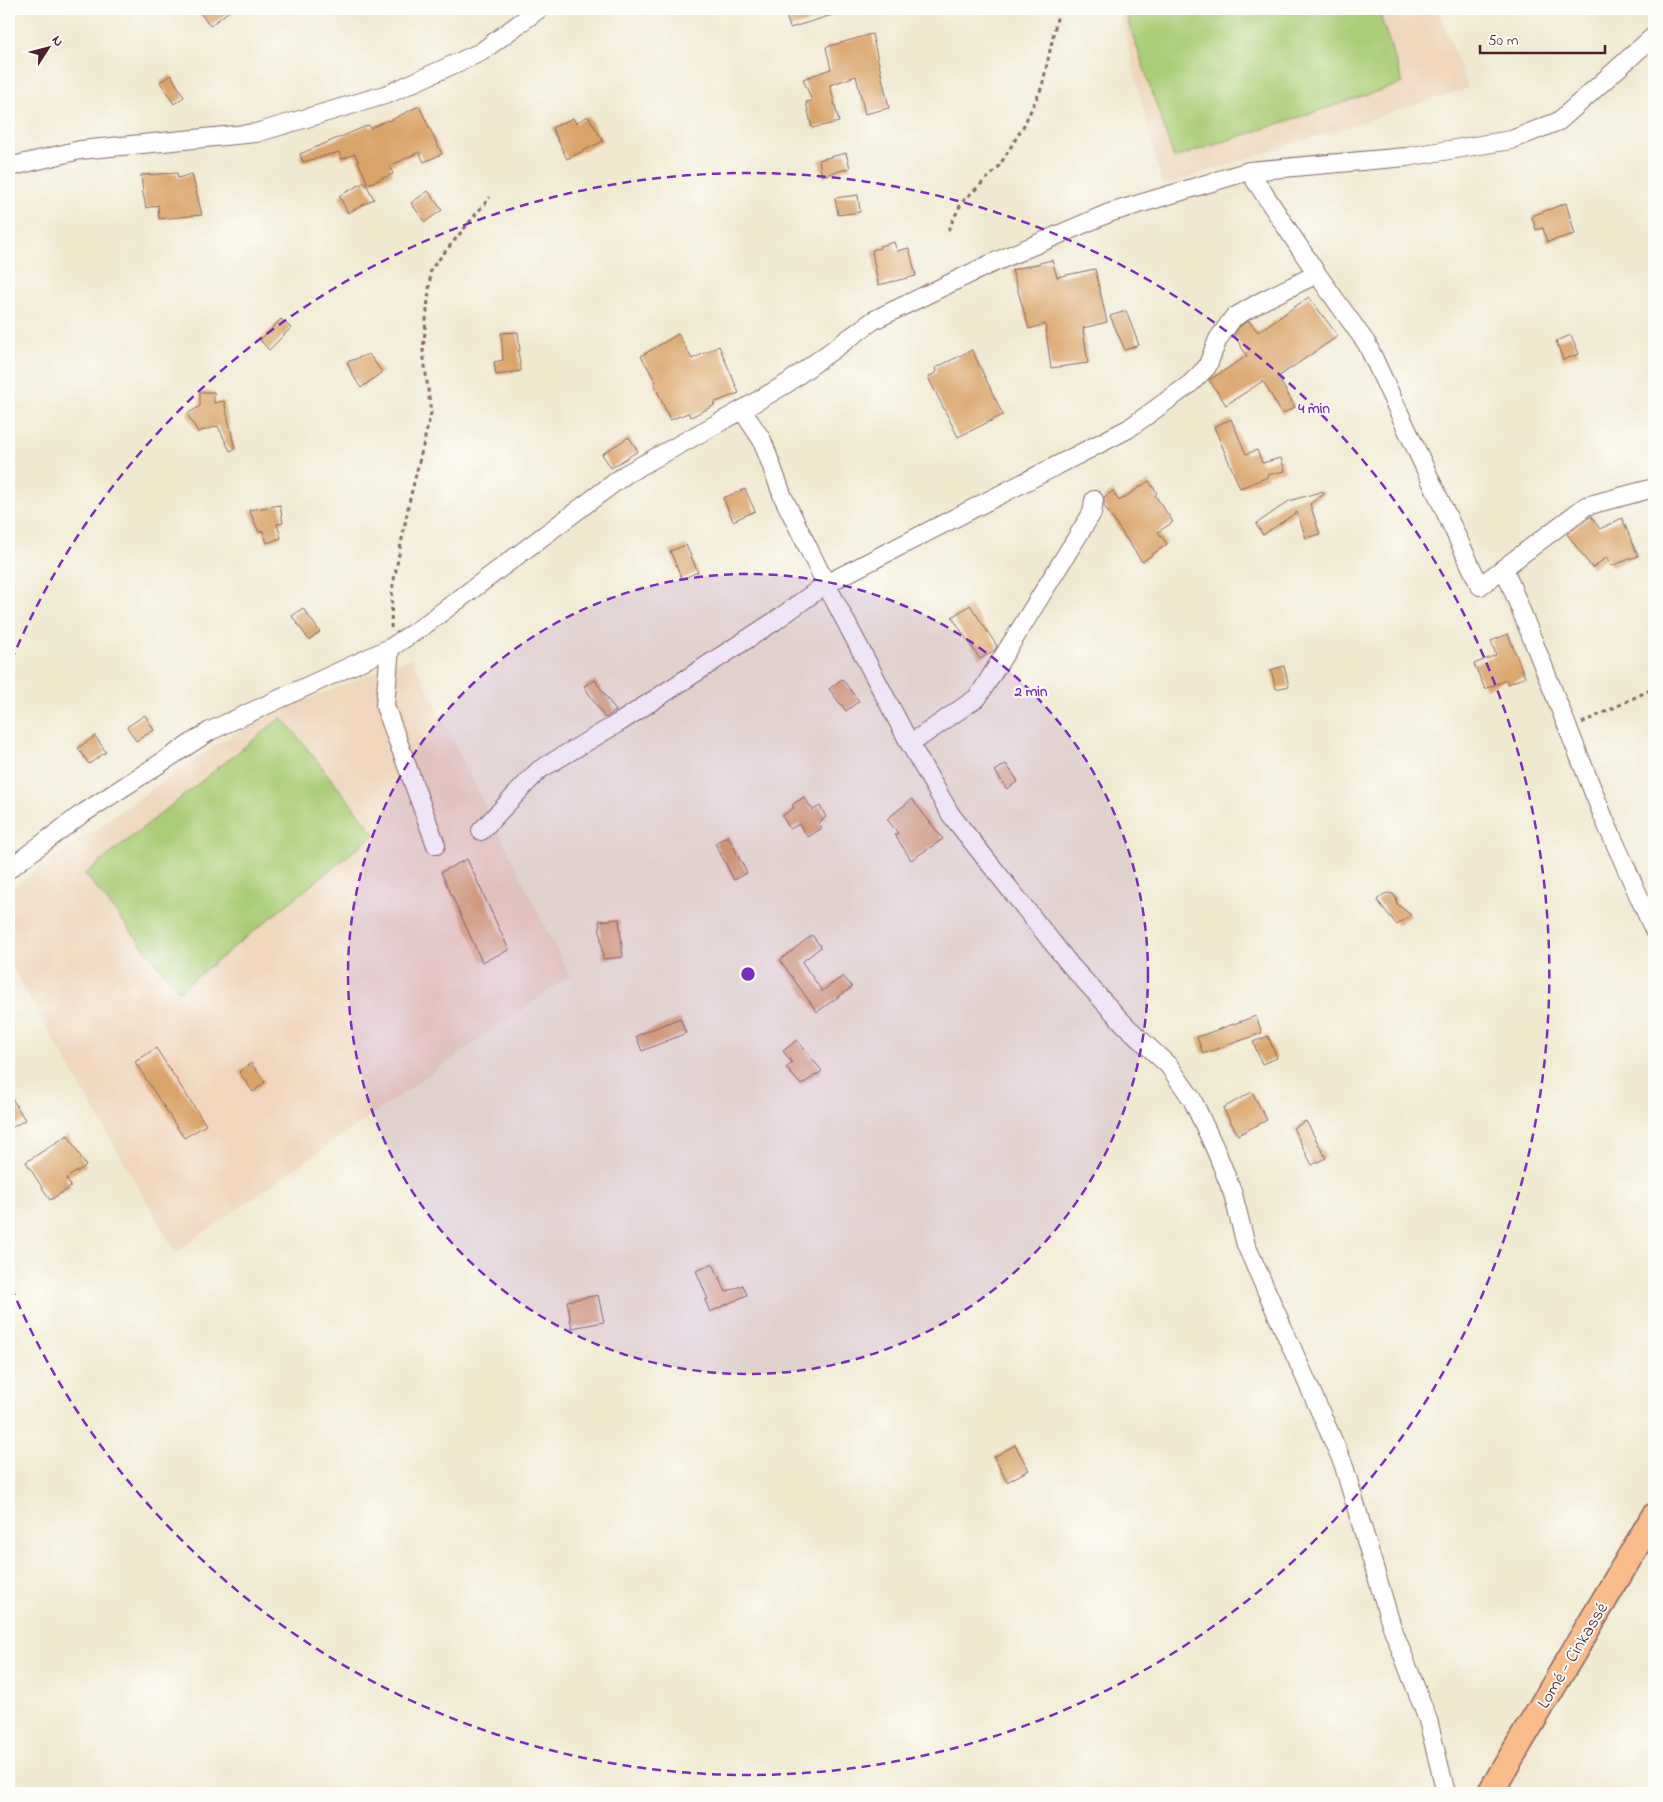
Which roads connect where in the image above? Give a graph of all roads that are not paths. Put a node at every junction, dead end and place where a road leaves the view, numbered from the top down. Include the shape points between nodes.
1 (539, 9) edge
2 (1654, 36) edge
3 (9, 167) edge
4 (1249, 170) junction
5 (1318, 274) junction
6 (742, 410) junction
7 (1654, 488) edge
8 (1094, 500) dead end
9 (1504, 568) junction
10 (826, 584) junction
11 (390, 648) junction
12 (910, 744) junction
13 (481, 831) dead end
14 (436, 845) dead end
15 (9, 869) edge
16 (1654, 930) edge
17 (1654, 1516) edge
18 (1446, 1793) edge
19 (1490, 1793) edge

1 - 3 street via 481,52 388,94 256,132 80,150
2 - 4 street via 1559,120 1510,140 1406,157
4 - 5 street
4 - 6 street via 1109,213 988,265 874,320 786,384
5 - 9 street via 1367,344 1480,586
5 - 10 street via 1233,318 1218,339 1207,367 1190,384 1128,429
6 - 10 street via 762,440 783,497
6 - 11 street via 626,474
7 - 9 street via 1586,506
8 - 12 street via 1092,513 978,697
9 - 16 street via 1605,822
10 - 12 street
10 - 13 street via 620,722 539,770
11 - 14 street via 385,706
11 - 15 street via 210,731 79,816
12 - 18 street via 951,815 1012,892 1126,1026 1169,1066 1192,1099 1233,1194 1246,1245 1343,1464 1391,1624 1428,1720
17 - 19 highway, Lomé - Cinkassé

